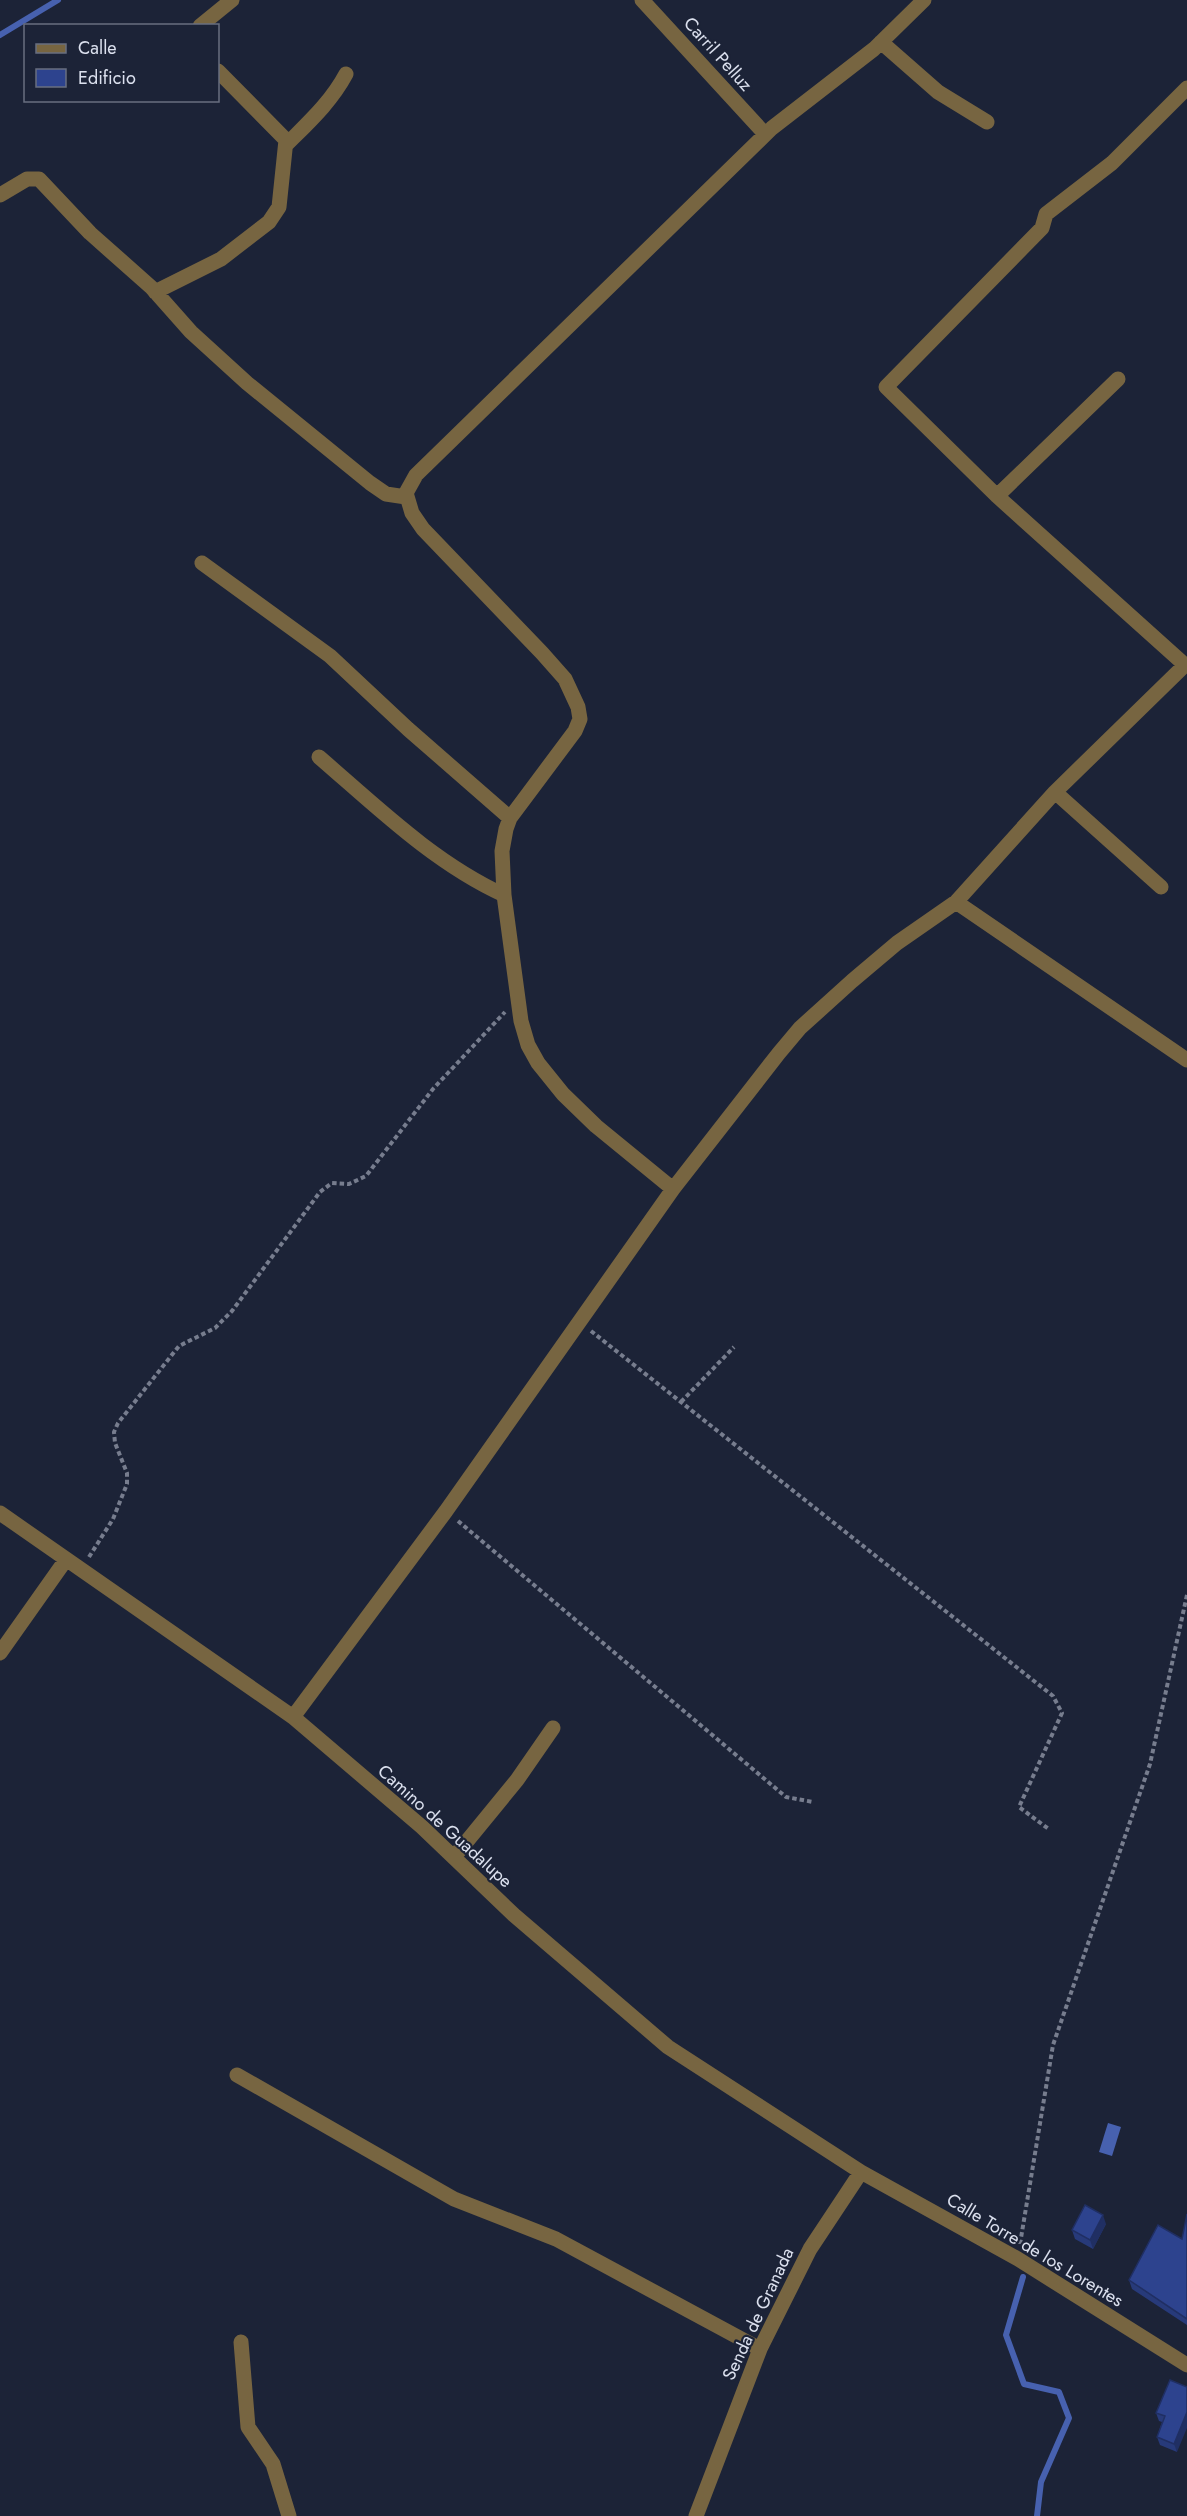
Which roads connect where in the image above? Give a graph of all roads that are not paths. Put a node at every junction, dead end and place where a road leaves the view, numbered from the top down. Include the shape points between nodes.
1 (232, 0) edge
2 (642, 0) edge
3 (924, 0) edge
4 (202, 24) edge
5 (881, 42) junction
6 (219, 72) edge
7 (346, 74) dead end
8 (1187, 88) edge
9 (987, 122) dead end
10 (765, 134) junction
11 (286, 144) junction
12 (0, 195) edge
13 (155, 292) junction
14 (1118, 379) dead end
15 (997, 496) junction
16 (406, 497) junction
17 (202, 563) dead end
18 (319, 757) dead end
19 (1055, 792) junction
20 (510, 818) junction
21 (1161, 887) dead end
22 (504, 895) junction
23 (956, 902) junction
24 (1187, 1060) edge
25 (673, 1190) junction
26 (0, 1513) edge
27 (65, 1561) junction
28 (0, 1653) edge
29 (293, 1717) junction
30 (553, 1728) dead end
31 (454, 1857) junction
32 (237, 2075) dead end
33 (861, 2172) junction
34 (241, 2342) dead end
35 (760, 2349) junction
36 (1187, 2365) edge
37 (289, 2516) edge
38 (696, 2516) edge

1 - 4 street
2 - 10 street, Carril Pelluz
3 - 5 street
5 - 9 street via 938,92
5 - 10 street
6 - 11 street via 282,133
7 - 11 street via 315,117
8 - 15 street via 1112,163 1046,214 1042,228 886,387
10 - 16 street via 416,475
11 - 13 street via 279,207 269,222 221,259
12 - 13 street via 27,179 39,179 74,218
13 - 16 street via 191,332 247,383 370,483 386,494
14 - 15 street
15 - 19 street via 1185,665
16 - 20 street via 423,529 565,679 578,707 580,719 575,731
17 - 20 street via 330,656
18 - 22 street via 437,855 476,882
19 - 21 street
19 - 23 street
20 - 22 street via 502,851
22 - 25 street via 517,999 528,1045 550,1079 596,1126
23 - 24 street
23 - 25 street via 879,958 800,1028
25 - 29 street via 446,1511
26 - 27 street, Camino de Guadalupe
27 - 28 street
27 - 29 street, Camino de Guadalupe
29 - 31 street, Camino de Guadalupe
30 - 31 street via 517,1780
31 - 33 street, Camino de Guadalupe via 514,1915 668,2046
32 - 35 street via 454,2199 556,2239
33 - 35 street, Senda de Granada via 810,2249
33 - 36 street, Calle Torre de los Lorentes via 1018,2259
34 - 37 street via 248,2427 273,2464
35 - 38 street, Senda de Granada

